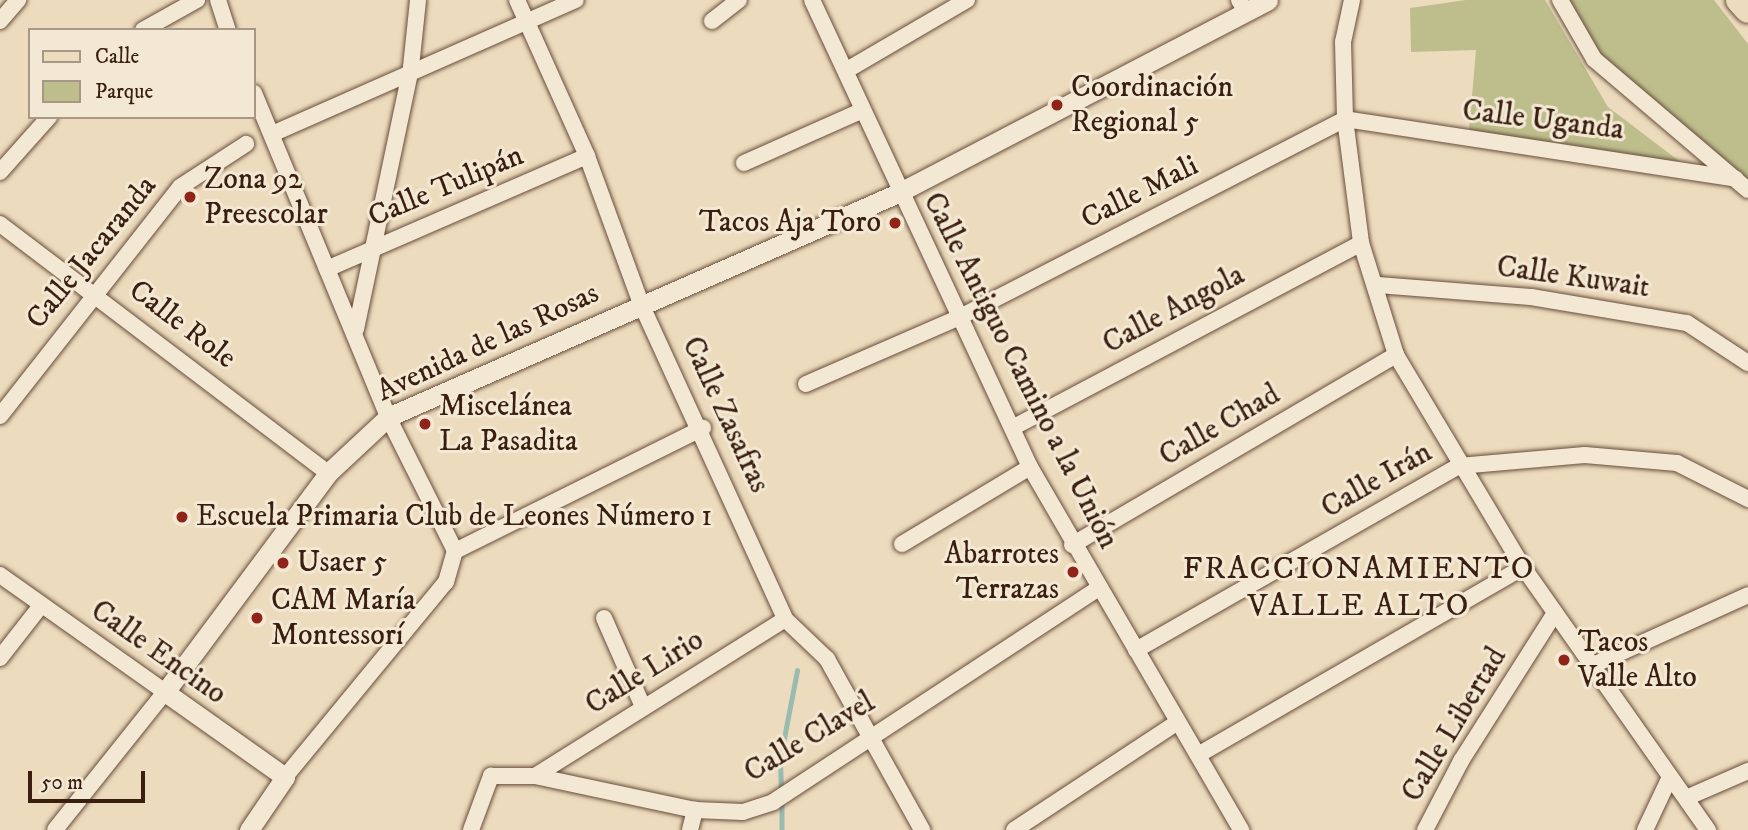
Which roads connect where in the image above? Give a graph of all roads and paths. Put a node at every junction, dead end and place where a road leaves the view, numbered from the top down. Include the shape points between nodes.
1 (18, 0) edge
2 (197, 0) edge
3 (218, 0) edge
4 (418, 0) edge
5 (517, 0) edge
6 (576, 0) edge
7 (739, 0) edge
8 (812, 0) edge
9 (967, 0) edge
10 (1268, 0) edge
11 (1352, 0) edge
12 (1560, 0) edge
13 (1739, 0) edge
14 (1242, 6) edge
15 (1748, 10) edge
16 (0, 21) edge
17 (712, 21) dead end
18 (528, 23) junction
19 (147, 28) edge
20 (227, 28) edge
21 (411, 67) junction
22 (847, 70) junction
23 (256, 98) edge
24 (861, 111) junction
25 (47, 119) edge
26 (1345, 119) junction
27 (272, 134) junction
28 (246, 144) dead end
29 (587, 156) junction
30 (744, 163) dead end
31 (0, 173) edge
32 (1735, 178) junction
33 (1748, 190) edge
34 (898, 193) junction
35 (0, 224) edge
36 (1361, 243) junction
37 (372, 249) junction
38 (327, 269) junction
39 (1378, 285) junction
40 (93, 293) junction
41 (642, 306) junction
42 (960, 317) junction
43 (356, 329) junction
44 (1396, 355) junction
45 (1748, 363) edge
46 (806, 384) dead end
47 (0, 416) edge
48 (388, 417) junction
49 (1014, 426) junction
50 (703, 428) junction
51 (1460, 466) junction
52 (1030, 467) junction
53 (328, 473) junction
54 (1748, 499) edge
55 (902, 544) dead end
56 (1072, 545) junction
57 (455, 551) junction
58 (1523, 566) junction
59 (0, 575) edge
60 (1100, 587) junction
61 (1748, 594) edge
62 (39, 608) junction
63 (1555, 613) junction
64 (604, 618) dead end
65 (785, 619) junction
66 (1136, 650) junction
67 (0, 658) edge
68 (1591, 666) junction
69 (165, 692) junction
70 (643, 707) junction
71 (1178, 722) junction
72 (871, 737) junction
73 (1198, 755) junction
74 (1748, 771) edge
75 (535, 776) junction
76 (285, 777) junction
77 (1669, 779) junction
78 (1686, 798) junction
79 (695, 810) junction
80 (55, 830) edge
81 (249, 830) edge
82 (471, 830) edge
83 (690, 830) edge
84 (922, 830) edge
85 (1014, 830) edge
86 (1241, 830) edge
87 (1426, 830) edge
88 (1645, 830) edge
89 (1708, 830) edge

1 - 16 street
2 - 19 street
3 - 20 street
4 - 21 street
5 - 18 street, Calle Zasafras
6 - 18 street
7 - 17 street
8 - 22 street, Calle Antiguo Camino a la Unión
9 - 22 street
10 - 14 street, Avenida de las Rosas
11 - 26 street via 1343,42
12 - 32 street via 1594,59
13 - 15 main road
14 - 34 street, Avenida de las Rosas
18 - 21 street
18 - 29 street, Calle Zasafras
21 - 27 street
21 - 37 street
22 - 24 street, Calle Antiguo Camino a la Unión
23 - 27 street
24 - 30 street
24 - 34 street, Calle Antiguo Camino a la Unión
25 - 31 street
26 - 32 street, Calle Uganda
26 - 36 street
26 - 42 street, Calle Mali
27 - 38 street
28 - 40 street, Calle Jacaranda via 180,187
29 - 37 street, Calle Tulipán
29 - 41 street, Calle Zasafras
32 - 33 street
34 - 41 street, Avenida de las Rosas
34 - 42 street, Calle Antiguo Camino a la Unión
35 - 40 street, Calle Role
36 - 39 street
36 - 49 street, Calle Angola
37 - 38 street, Calle Tulipán
37 - 43 street
38 - 43 street
39 - 44 street
39 - 45 street, Calle Kuwait via 1531,297 1687,323
40 - 47 street, Calle Jacaranda
40 - 53 street, Calle Role
41 - 48 street, Avenida de las Rosas
41 - 50 street, Calle Zasafras
42 - 46 street
42 - 49 street, Calle Antiguo Camino a la Unión
43 - 48 street
44 - 51 street
44 - 56 street, Calle Chad
48 - 53 street, Avenida de las Rosas
48 - 57 street
49 - 52 street, Calle Antiguo Camino a la Unión
50 - 57 street
50 - 65 street, Calle Zasafras
51 - 54 street, Calle Irán via 1586,455 1678,463
51 - 58 street
51 - 66 street, Calle Irán
52 - 55 street
52 - 56 street, Calle Antiguo Camino a la Unión
53 - 69 street, Avenida de las Rosas
56 - 60 street, Calle Antiguo Camino a la Unión
57 - 76 street via 446,582
58 - 63 street
58 - 73 street
59 - 62 street, Calle Encino
60 - 66 street, Calle Antiguo Camino a la Unión
60 - 72 street, Calle Clavel
61 - 68 street
62 - 67 street
62 - 69 street, Calle Encino
63 - 68 street
63 - 87 street, Calle Libertad via 1461,761
64 - 70 street
65 - 70 street, Calle Lirio
65 - 72 street, Calle Zasafras via 827,659
66 - 71 street, Calle Antiguo Camino a la Unión
68 - 77 street
69 - 76 street, Calle Encino
69 - 80 street
70 - 75 street, Calle Lirio
71 - 73 street, Calle Antiguo Camino a la Unión
71 - 85 street
72 - 79 street, Calle Clavel via 773,802 743,812
72 - 84 street, Calle Zasafras
73 - 86 street, Calle Antiguo Camino a la Unión
74 - 78 street
75 - 79 street, Calle Clavel
75 - 82 street, Calle Clavel via 491,776
76 - 81 street
77 - 78 street
77 - 88 street
78 - 89 street
79 - 83 street

